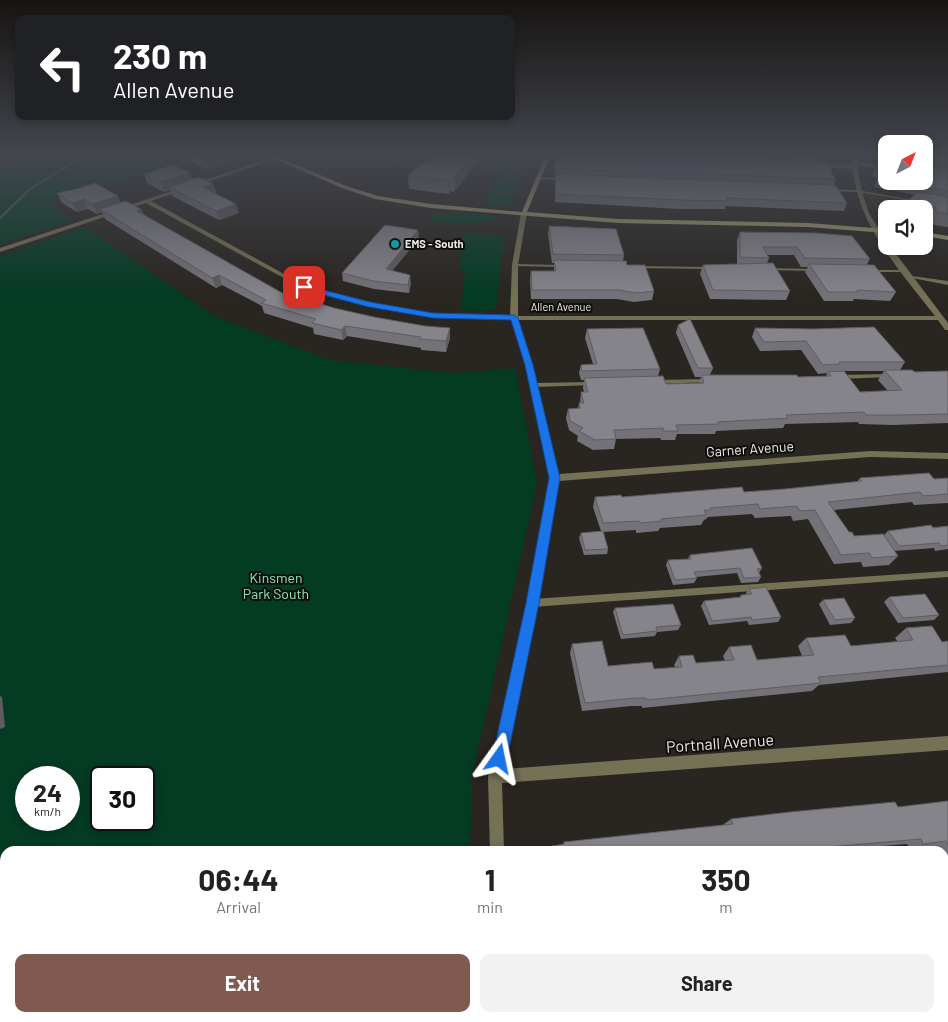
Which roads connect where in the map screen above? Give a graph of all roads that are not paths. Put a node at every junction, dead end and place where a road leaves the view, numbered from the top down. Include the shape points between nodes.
1 (144, 202) edge
2 (147, 202) edge
3 (402, 202) edge
4 (529, 202) edge
5 (862, 202) edge
6 (524, 213) junction
7 (875, 230) junction
8 (878, 230) edge
9 (878, 234) edge
10 (933, 235) edge
11 (948, 238) edge
12 (0, 250) edge
13 (893, 255) edge
14 (514, 265) junction
15 (574, 266) edge
16 (634, 267) edge
17 (714, 268) edge
18 (764, 269) edge
19 (824, 270) edge
20 (864, 271) edge
21 (905, 274) junction
22 (948, 283) edge
23 (514, 318) junction
24 (940, 318) junction
25 (948, 328) edge
26 (899, 376) edge
27 (830, 377) edge
28 (721, 380) edge
29 (652, 382) edge
30 (603, 383) edge
31 (534, 385) junction
32 (948, 456) edge
33 (554, 478) junction
34 (948, 574) edge
35 (532, 603) junction
36 (948, 743) edge
37 (495, 777) junction
38 (497, 846) edge

1 - 12 street
2 - 23 street, Allen Avenue via 304,287 433,316
3 - 6 street
4 - 6 street
5 - 7 street
6 - 7 street via 618,221 808,225
6 - 14 street
7 - 8 street
7 - 9 street
10 - 11 street
13 - 21 street
14 - 15 lane
14 - 23 street
16 - 17 lane
18 - 19 lane
20 - 21 lane
21 - 22 lane
21 - 24 street
23 - 24 street, Allen Avenue
23 - 31 street
24 - 25 street
26 - 27 lane
28 - 29 lane
30 - 31 lane
31 - 33 street
32 - 33 street, Garner Avenue via 870,454
33 - 35 street
34 - 35 lane
35 - 37 street
36 - 37 street, Portnall Avenue
37 - 38 street

